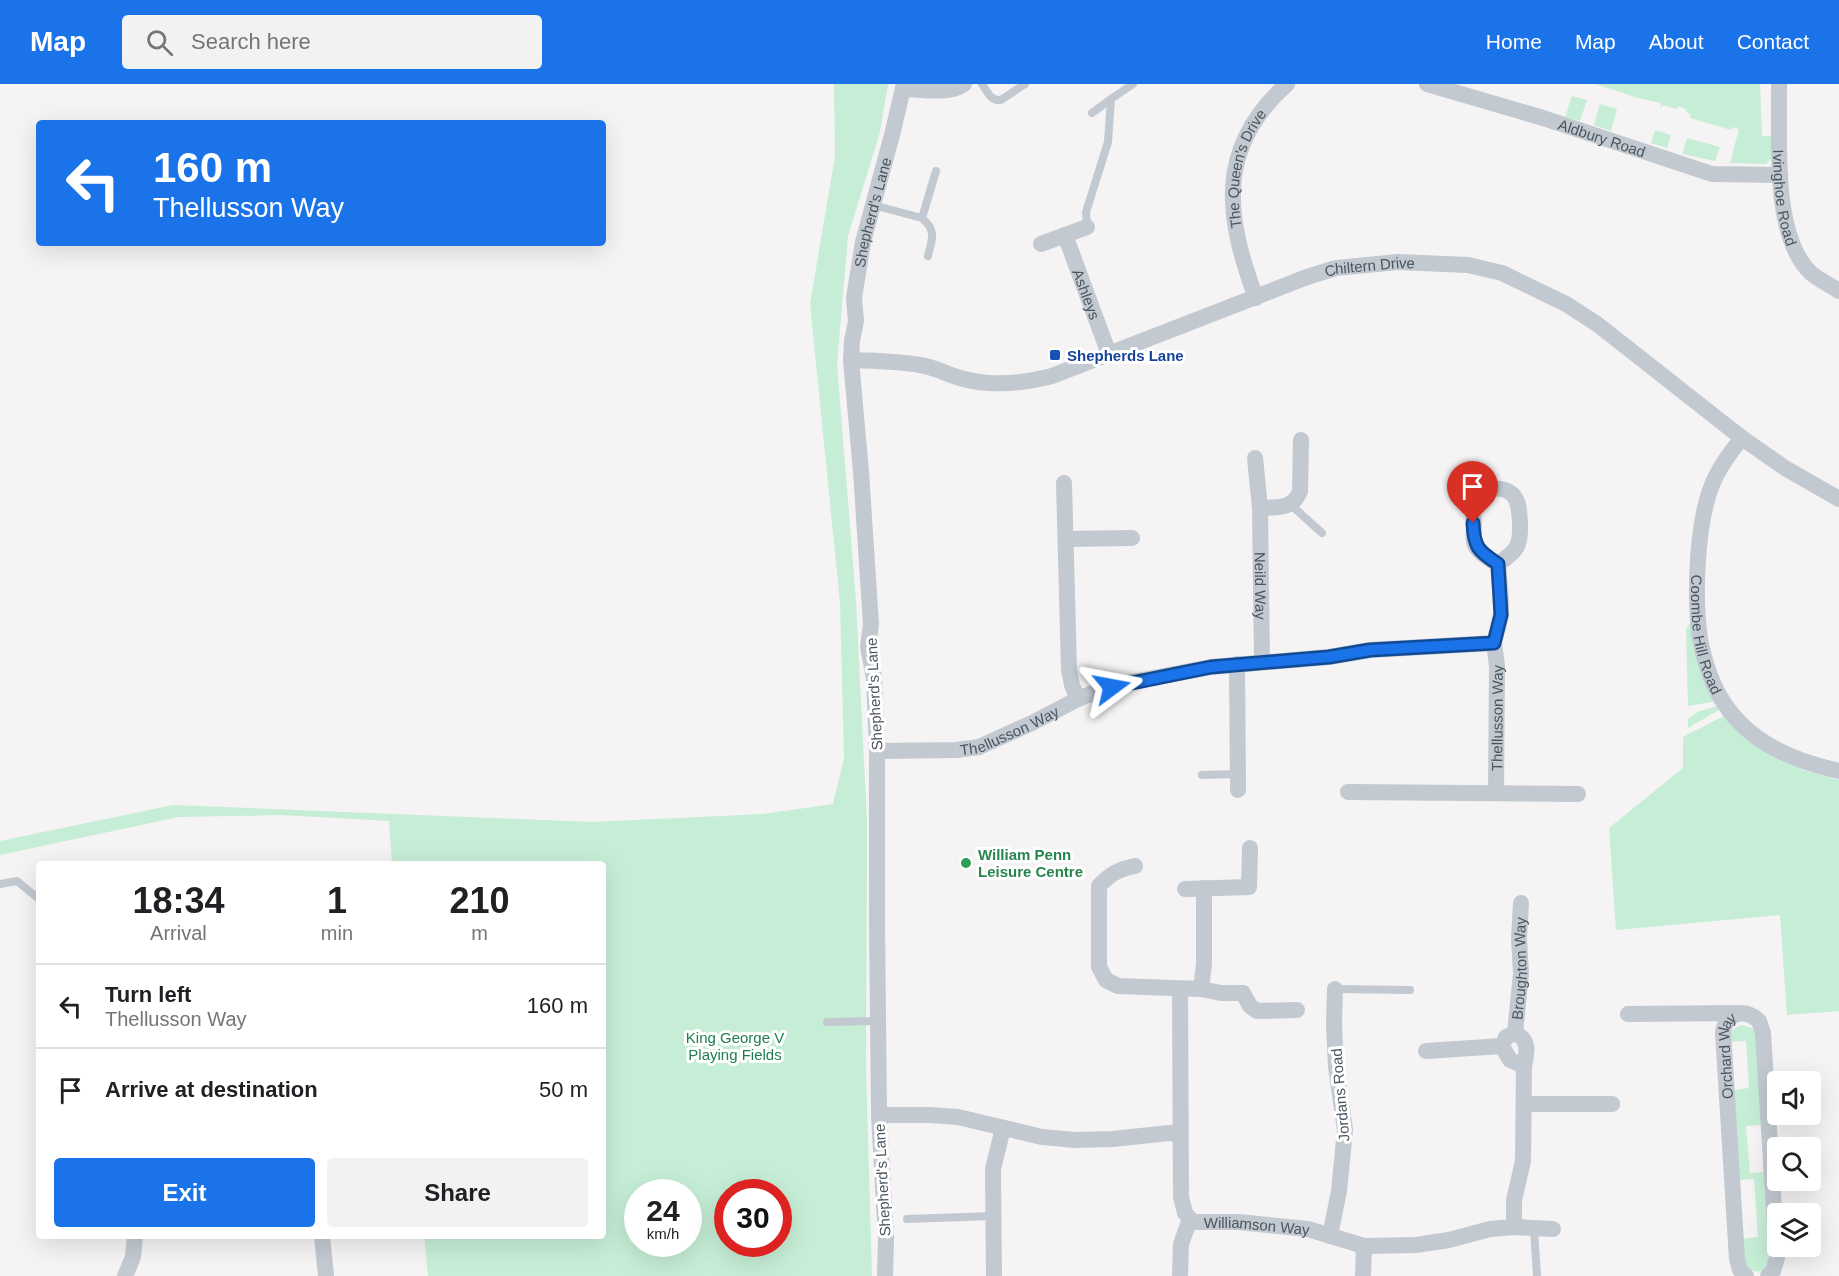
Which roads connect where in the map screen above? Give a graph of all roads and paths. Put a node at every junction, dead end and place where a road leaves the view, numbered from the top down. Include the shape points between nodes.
1 (964, 84) edge
2 (982, 84) edge
3 (1025, 84) edge
4 (1133, 84) edge
5 (1287, 84) edge
6 (1427, 84) edge
7 (1779, 84) edge
8 (903, 86) edge
9 (1111, 99) junction
10 (1092, 113) dead end
11 (936, 171) dead end
12 (1780, 175) junction
13 (873, 206) junction
14 (922, 218) junction
15 (1087, 227) joint
16 (1065, 235) junction
17 (1041, 244) dead end
18 (928, 256) dead end
19 (1839, 291) edge
20 (1256, 298) junction
21 (1109, 354) junction
22 (851, 360) junction
23 (1742, 438) junction
24 (1301, 440) dead end
25 (1255, 458) dead end
26 (1064, 483) dead end
27 (1839, 499) edge
28 (1291, 505) junction
29 (1260, 507) junction
30 (1322, 533) dead end
31 (1132, 538) dead end
32 (1066, 539) junction
33 (1498, 564) dead end
34 (1494, 643) junction
35 (1262, 662) junction
36 (1237, 664) junction
37 (1078, 699) junction
38 (877, 751) junction
39 (1839, 771) edge
40 (1202, 775) dead end
41 (1238, 782) joint
42 (1348, 792) dead end
43 (1496, 793) junction
44 (1578, 794) dead end
45 (1250, 848) dead end
46 (1135, 866) dead end
47 (0, 884) edge
48 (1204, 888) junction
49 (1185, 889) dead end
50 (36, 897) edge
51 (1521, 903) dead end
52 (1180, 989) junction
53 (1201, 989) junction
54 (1335, 989) joint
55 (1410, 990) dead end
56 (1297, 1010) dead end
57 (1740, 1013) junction
58 (1628, 1014) dead end
59 (878, 1021) junction
60 (827, 1022) dead end
61 (1515, 1033) junction
62 (1502, 1046) junction
63 (1426, 1051) dead end
64 (1524, 1066) junction
65 (1525, 1104) junction
66 (1612, 1104) dead end
67 (879, 1115) junction
68 (1003, 1128) junction
69 (1180, 1134) junction
70 (992, 1216) junction
71 (907, 1219) dead end
72 (1190, 1219) junction
73 (1514, 1227) junction
74 (1534, 1229) junction
75 (1553, 1229) dead end
76 (1330, 1236) junction
77 (135, 1239) edge
78 (322, 1239) edge
79 (1364, 1246) junction
80 (125, 1276) edge
81 (326, 1276) edge
82 (885, 1276) edge
83 (994, 1276) edge
84 (1180, 1276) edge
85 (1363, 1276) edge
86 (1537, 1276) edge
87 (1746, 1276) edge
88 (1769, 1276) edge

1 - 8 street via 947,89
2 - 3 lane via 996,101
4 - 9 lane
5 - 20 street, The Queen's Drive via 1261,110 1233,177 1234,227
6 - 12 street, Aldbury Road via 1712,174
7 - 12 street, Ivinghoe Road
8 - 13 street, Shepherd's Lane
9 - 10 lane
9 - 15 lane via 1108,141 1086,212
11 - 14 lane
12 - 19 street, Ivinghoe Road via 1793,247 1811,273
13 - 14 lane
13 - 22 street, Shepherd's Lane via 862,242
14 - 18 lane via 933,233
15 - 16 street
16 - 17 street
16 - 21 street, Ashleys
20 - 21 street, Chiltern Drive
20 - 23 street, Chiltern Drive via 1336,268 1430,262 1486,268 1536,288 1597,324
21 - 22 street, Chiltern Drive via 1052,376 1005,384 961,378 923,365
22 - 38 street, Shepherd's Lane
23 - 27 street, Chiltern Drive
23 - 39 street, Coombe Hill Road via 1715,477 1705,507 1698,596 1700,639 1706,662 1724,703 1755,736 1812,765
24 - 28 street via 1300,491
25 - 29 street, Neild Way
26 - 32 street
28 - 29 street
28 - 30 lane
29 - 35 street, Neild Way
31 - 32 street
32 - 37 street via 1069,670
33 - 34 street, Thellusson Way via 1501,615
34 - 35 street, Thellusson Way via 1370,650
34 - 43 street, Thellusson Way
35 - 36 street, Thellusson Way
36 - 37 street, Thellusson Way via 1126,683
36 - 41 street
37 - 38 street, Thellusson Way via 979,747
38 - 59 street, Shepherd's Lane
40 - 41 lane
42 - 43 street, Thellusson Way
43 - 44 street, Thellusson Way
45 - 48 street via 1249,887
46 - 52 street via 1120,869 1099,886 1099,967 1111,984 1118,986
47 - 50 lane via 16,881
48 - 49 street
48 - 53 street
51 - 61 street, Broughton Way via 1521,974
52 - 53 street
52 - 69 street, Williamson Way
53 - 56 street via 1243,993 1257,1011
54 - 55 lane
54 - 76 street, Jordans Road via 1336,1067 1345,1130
57 - 58 street
57 - 87 street, Orchard Way via 1726,1022 1723,1032 1737,1259
57 - 88 street, Orchard Way via 1756,1018 1763,1033 1777,1258
59 - 60 lane
59 - 67 street, Shepherd's Lane
61 - 62 street, Broughton Way via 1506,1037
61 - 64 street, Broughton Way via 1524,1038 1527,1046
62 - 63 street
62 - 64 street via 1510,1060
64 - 65 street, Broughton Way
65 - 66 street
65 - 73 street, Broughton Way via 1523,1161 1514,1200
67 - 68 street via 958,1117
67 - 82 street, Shepherd's Lane
68 - 69 street via 1075,1140
68 - 70 street via 993,1169
69 - 72 street, Williamson Way via 1182,1207
70 - 71 lane
70 - 83 street
72 - 76 street, Williamson Way via 1199,1223 1238,1222 1308,1229
72 - 84 street via 1182,1236
73 - 74 street, Williamson Way
73 - 79 street, Williamson Way via 1416,1245
74 - 75 street, Williamson Way
74 - 86 lane
76 - 79 street, Williamson Way
77 - 80 street via 134,1257
78 - 81 street
79 - 85 street

